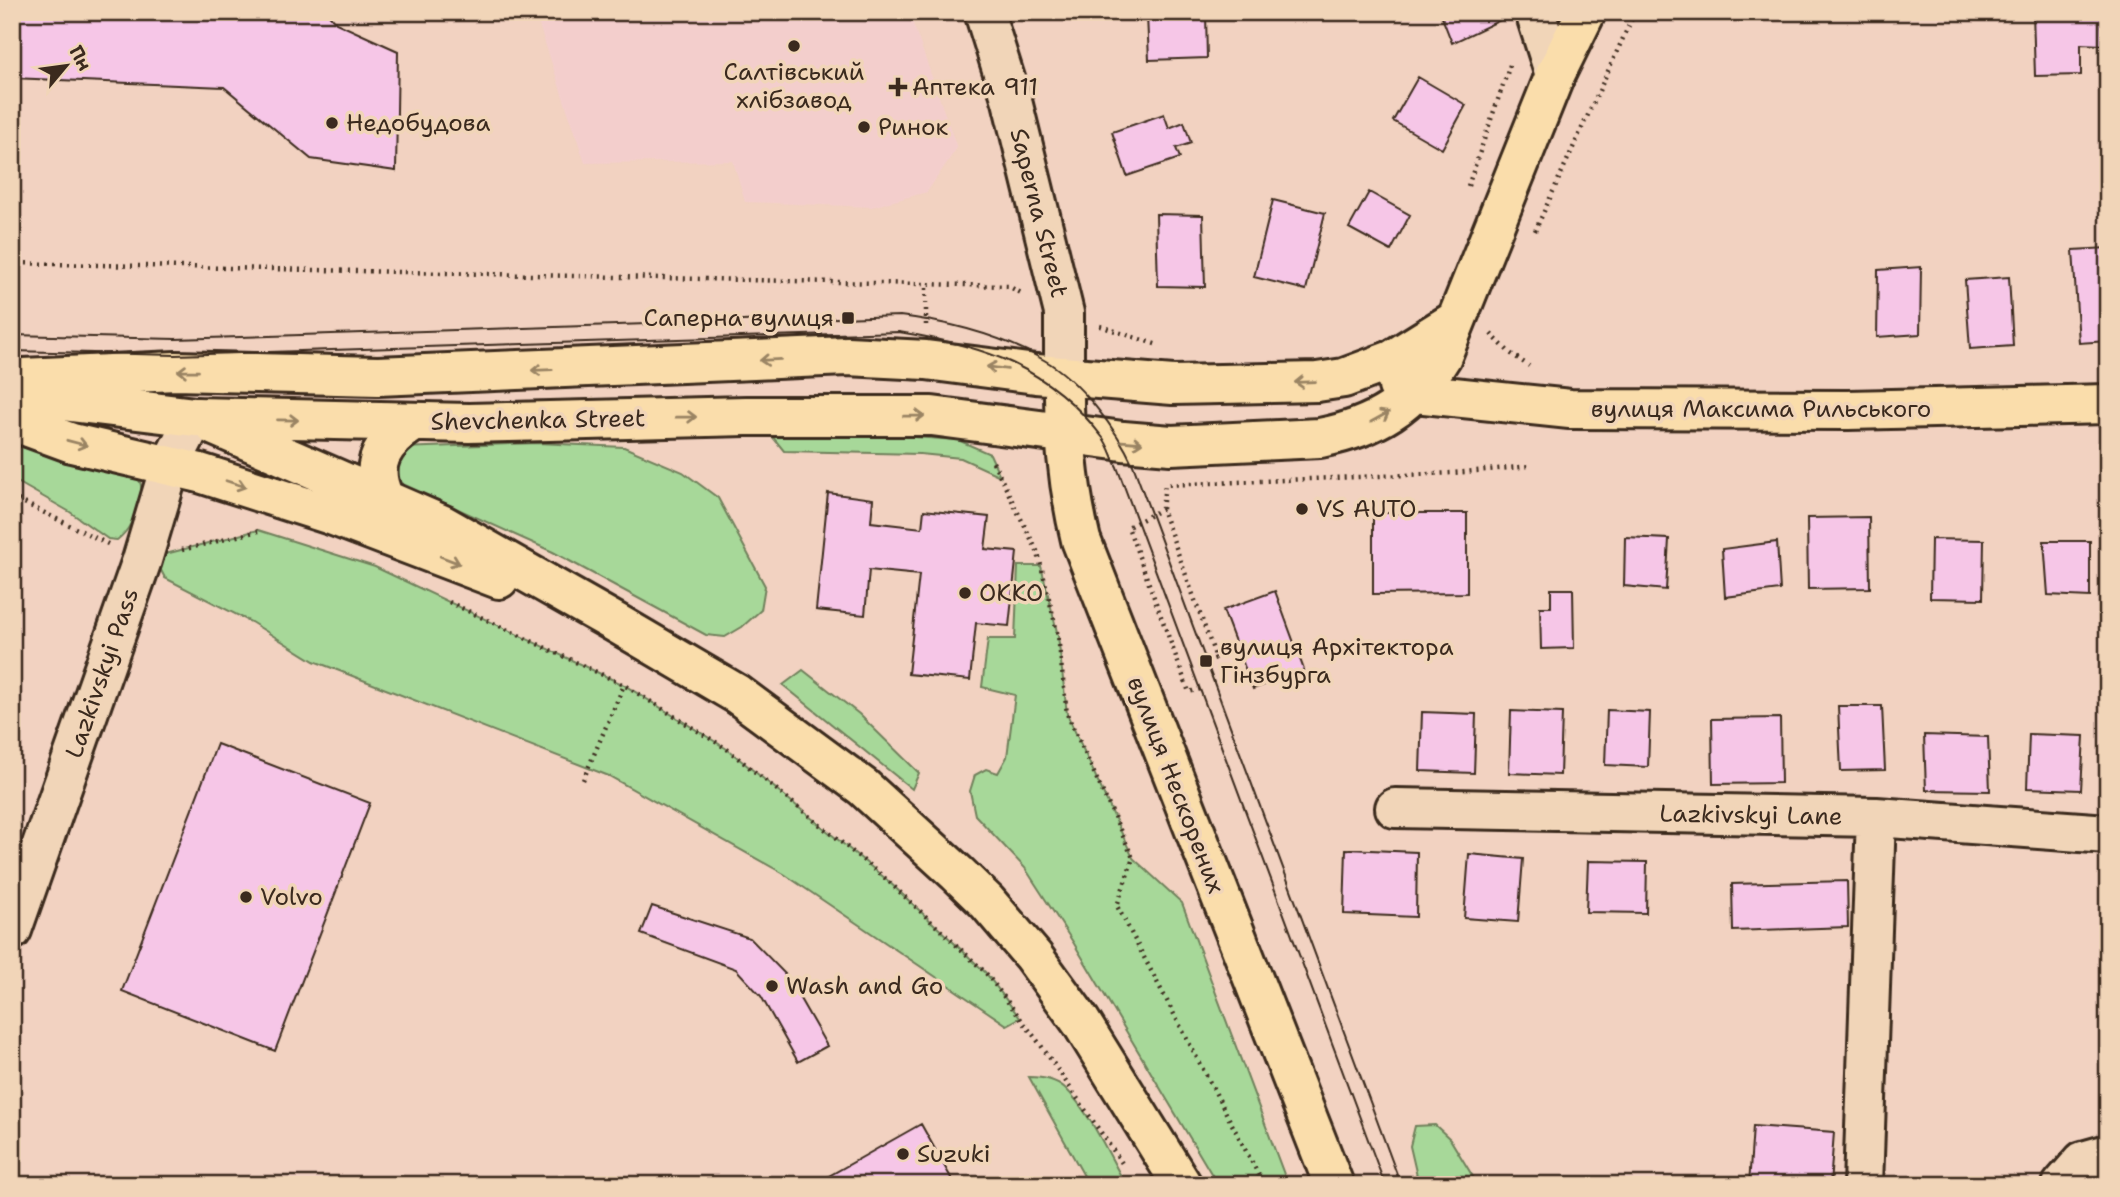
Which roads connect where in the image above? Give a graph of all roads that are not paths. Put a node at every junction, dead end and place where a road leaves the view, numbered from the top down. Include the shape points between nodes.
1 (984, 12) edge
2 (1535, 12) edge
3 (1586, 12) edge
4 (1555, 75) junction
5 (1472, 326) junction
6 (1364, 372) junction
7 (378, 376) junction
8 (1064, 376) junction
9 (18, 384) edge
10 (1415, 394) junction
11 (2108, 404) edge
12 (195, 417) junction
13 (12, 421) edge
14 (412, 423) junction
15 (1065, 432) junction
16 (170, 466) junction
17 (384, 498) junction
18 (616, 623) junction
19 (1395, 808) dead end
20 (1876, 817) junction
21 (2108, 834) edge
22 (12, 930) edge
23 (2108, 1154) edge
24 (1182, 1185) edge
25 (1334, 1185) edge
26 (1863, 1185) edge
27 (2062, 1185) edge

1 - 8 street, Saperna Street via 1012,101 1064,313
2 - 4 street
3 - 4 main road
4 - 5 main road
5 - 6 main road
5 - 10 main road via 1441,356
6 -> 8 main road via 1317,382 1216,385
6 - 10 main road, вулиця Максима Рильського
8 -> 7 main road, Shevchenka Street via 847,356
7 -> 9 main road, Shevchenka Street via 176,371
7 - 12 main road via 225,395 206,402
8 - 15 main road, вулиця Нескорених
9 - 12 main road, Shevchenka Street
10 - 11 main road, вулиця Максима Рильського via 1570,409 1848,410
15 -> 10 main road via 1171,445 1320,438 1363,426
12 -> 14 main road, Shevchenka Street
12 - 16 street, Lazkivskyi Pass
12 - 17 main road
13 -> 16 main road via 72,443
14 -> 15 main road, Shevchenka Street via 932,416
14 - 17 main road via 382,451 377,476
15 - 25 main road, вулиця Нескорених via 1081,540
16 -> 18 main road via 331,515
16 - 22 street, Lazkivskyi Pass via 142,560
17 - 18 main road via 443,525
18 - 24 main road via 737,694 810,747 863,787 987,902 1081,1022
19 - 20 street, Lazkivskyi Lane
20 - 21 street, Lazkivskyi Lane
20 - 26 street
23 - 27 street via 2083,1161

